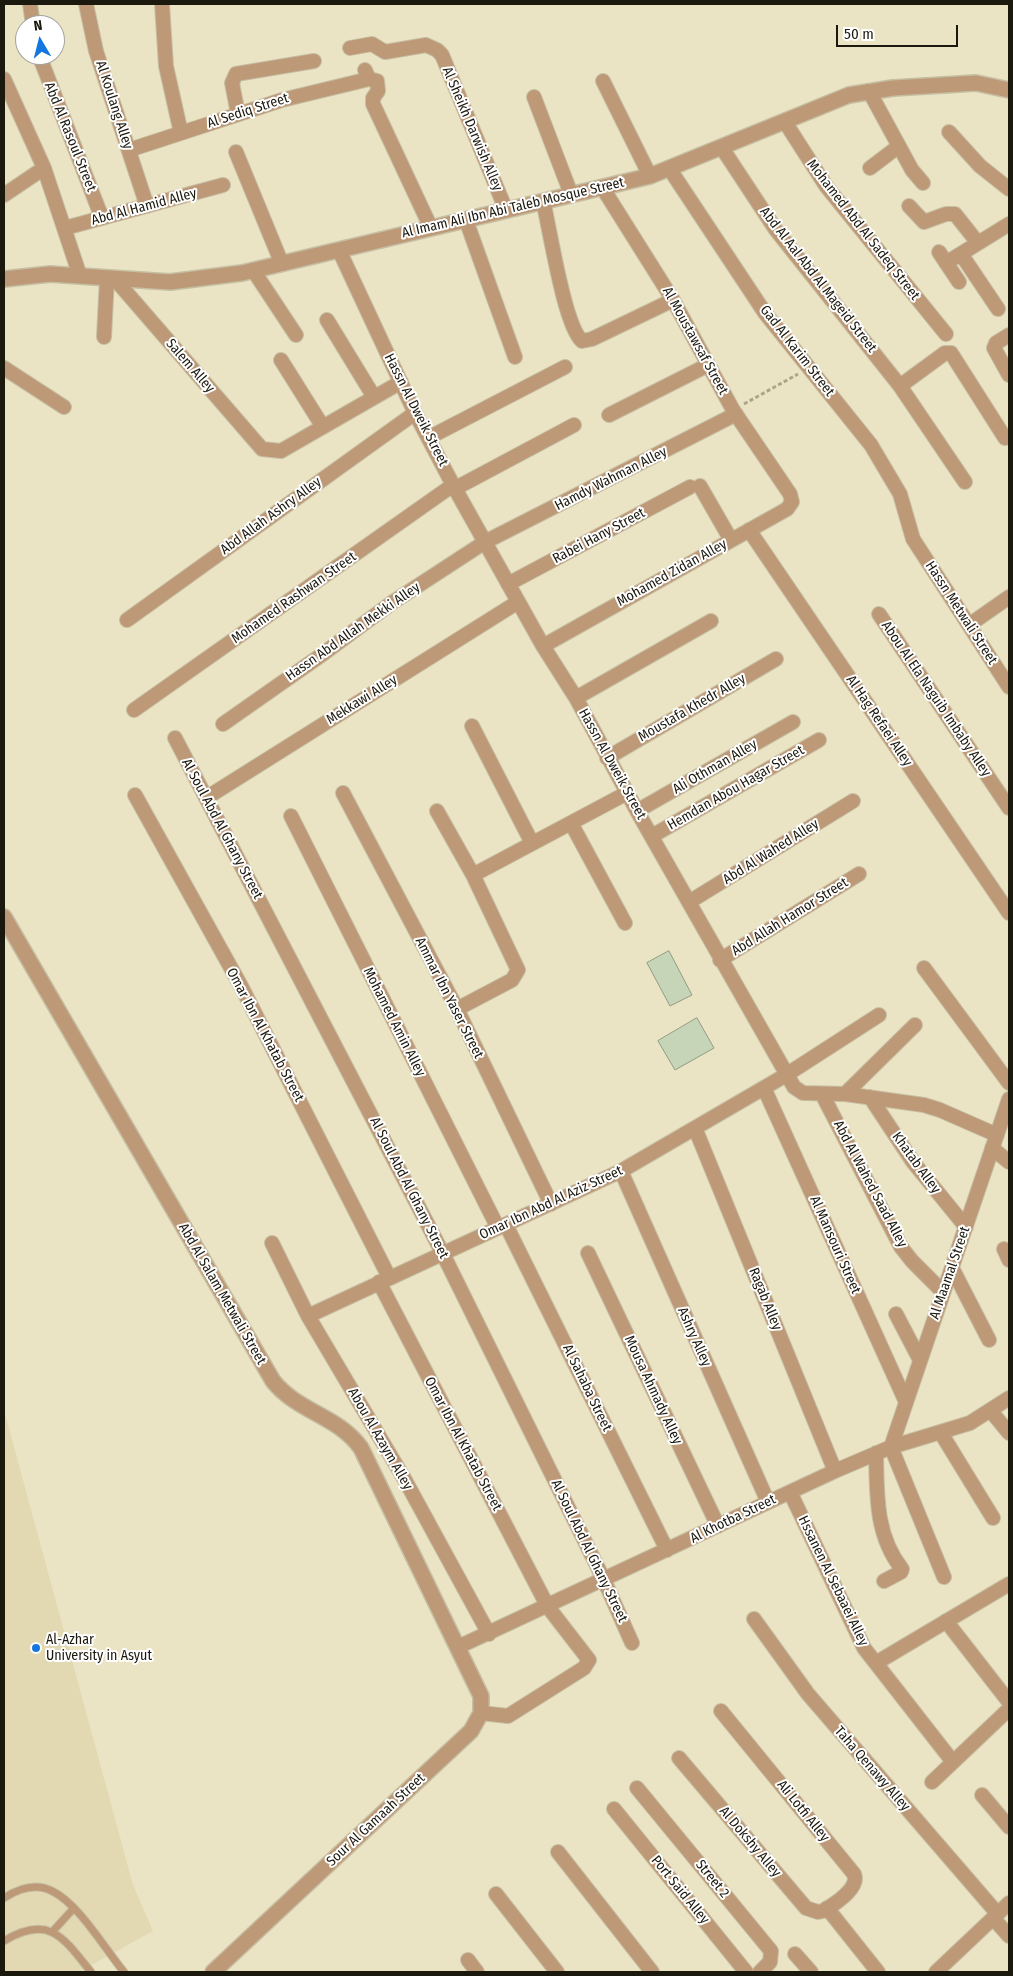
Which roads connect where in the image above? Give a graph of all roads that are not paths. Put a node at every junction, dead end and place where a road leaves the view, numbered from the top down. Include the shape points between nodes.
1 (86, 4) edge
2 (162, 4) edge
3 (350, 48) dead end
4 (314, 61) dead end
5 (43, 65) edge
6 (4, 79) edge
7 (603, 81) dead end
8 (1009, 90) edge
9 (870, 91) junction
10 (534, 97) dead end
11 (9, 103) edge
12 (238, 114) junction
13 (785, 122) junction
14 (949, 132) dead end
15 (181, 133) junction
16 (899, 146) junction
17 (722, 148) junction
18 (129, 150) junction
19 (236, 152) dead end
20 (44, 168) junction
21 (669, 168) junction
22 (870, 168) dead end
23 (650, 176) junction
24 (923, 183) dead end
25 (223, 185) dead end
26 (602, 186) junction
27 (1009, 189) edge
28 (571, 194) junction
29 (4, 195) edge
30 (543, 201) junction
31 (147, 206) junction
32 (909, 206) dead end
33 (506, 210) junction
34 (102, 218) junction
35 (466, 220) junction
36 (1009, 224) edge
37 (65, 228) junction
38 (431, 228) junction
39 (978, 243) junction
40 (339, 250) junction
41 (961, 254) junction
42 (282, 264) junction
43 (253, 270) junction
44 (80, 276) junction
45 (4, 278) edge
46 (111, 278) junction
47 (960, 282) dead end
48 (673, 300) junction
49 (998, 309) dead end
50 (327, 320) dead end
51 (946, 334) dead end
52 (296, 335) dead end
53 (1009, 335) edge
54 (104, 337) dead end
55 (515, 357) dead end
56 (280, 360) dead end
57 (708, 365) junction
58 (565, 367) dead end
59 (4, 368) edge
60 (1009, 375) edge
61 (401, 382) junction
62 (900, 386) junction
63 (374, 397) junction
64 (64, 407) dead end
65 (734, 412) junction
66 (415, 413) junction
67 (609, 415) dead end
68 (574, 425) dead end
69 (323, 427) junction
70 (430, 437) junction
71 (1005, 438) dead end
72 (965, 482) dead end
73 (455, 486) junction
74 (790, 494) joint
75 (749, 530) junction
76 (913, 539) joint
77 (732, 540) junction
78 (485, 542) junction
79 (508, 584) junction
80 (1009, 597) edge
81 (518, 602) junction
82 (879, 614) dead end
83 (127, 620) dead end
84 (711, 620) dead end
85 (969, 625) junction
86 (543, 646) junction
87 (776, 659) dead end
88 (1009, 687) edge
89 (576, 698) junction
90 (134, 710) dead end
91 (793, 722) dead end
92 (223, 724) dead end
93 (472, 726) dead end
94 (175, 738) dead end
95 (819, 740) dead end
96 (608, 758) junction
97 (344, 793) dead end
98 (627, 793) junction
99 (135, 795) dead end
100 (206, 798) junction
101 (853, 801) dead end
102 (1009, 808) edge
103 (437, 811) dead end
104 (637, 811) junction
105 (291, 816) dead end
106 (571, 823) junction
107 (652, 836) junction
108 (532, 843) junction
109 (859, 874) dead end
110 (474, 875) junction
111 (689, 902) junction
112 (1009, 913) edge
113 (4, 917) edge
114 (625, 924) dead end
115 (720, 960) junction
116 (924, 968) dead end
117 (457, 1009) junction
118 (879, 1015) dead end
119 (915, 1025) dead end
120 (786, 1075) junction
121 (1009, 1083) edge
122 (764, 1088) junction
123 (822, 1094) junction
124 (845, 1094) junction
125 (870, 1097) junction
126 (1009, 1099) edge
127 (695, 1128) junction
128 (994, 1142) junction
129 (1009, 1162) edge
130 (621, 1171) junction
131 (551, 1204) junction
132 (502, 1227) junction
133 (966, 1227) junction
134 (272, 1243) dead end
135 (442, 1252) junction
136 (588, 1253) dead end
137 (952, 1268) junction
138 (384, 1280) junction
139 (943, 1292) junction
140 (896, 1314) dead end
141 (308, 1316) junction
142 (989, 1340) dead end
143 (920, 1360) junction
144 (1009, 1398) edge
145 (906, 1402) junction
146 (990, 1410) junction
147 (1009, 1433) edge
148 (941, 1434) junction
149 (890, 1447) junction
150 (876, 1453) junction
151 (835, 1470) junction
152 (790, 1492) junction
153 (768, 1502) junction
154 (993, 1518) dead end
155 (718, 1526) junction
156 (667, 1550) junction
157 (944, 1577) dead end
158 (604, 1580) junction
159 (884, 1581) dead end
160 (1009, 1584) edge
161 (548, 1607) junction
162 (754, 1619) dead end
163 (946, 1622) junction
164 (489, 1634) junction
165 (632, 1643) dead end
166 (458, 1647) junction
167 (876, 1663) junction
168 (1009, 1702) edge
169 (1009, 1709) edge
170 (482, 1712) junction
171 (721, 1712) dead end
172 (680, 1758) dead end
173 (953, 1762) junction
174 (932, 1782) dead end
175 (637, 1788) dead end
176 (982, 1795) dead end
177 (614, 1809) dead end
178 (1009, 1827) edge
179 (558, 1852) dead end
180 (496, 1894) dead end
181 (4, 1898) edge
182 (1009, 1902) edge
183 (74, 1908) junction
184 (827, 1908) junction
185 (995, 1915) junction
186 (53, 1931) junction
187 (1009, 1936) edge
188 (4, 1941) edge
189 (795, 1954) dead end
190 (468, 1960) dead end
191 (941, 1971) edge
192 (91, 1972) edge
193 (124, 1972) edge
194 (213, 1972) edge
195 (477, 1972) edge
196 (557, 1972) edge
197 (652, 1972) edge
198 (746, 1972) edge
199 (760, 1972) edge
200 (812, 1972) edge
201 (878, 1972) edge

1 - 18 street, Al Koulang Alley via 96,51
2 - 15 street via 166,66
3 - 33 street, Al Sheikh Darwish Alley via 372,44 385,52 426,45 442,55
4 - 12 street via 236,74 232,83
5 - 34 street, Abd Al Rasoul Street
6 - 11 street
7 - 23 street
8 - 9 street, Al Imam Ali Ibn Abi Taleb Mosque Street via 976,83
9 - 13 street, Al Imam Ali Ibn Abi Taleb Mosque Street via 831,101
9 - 16 street
10 - 28 street
11 - 20 street
12 - 15 street, Al Sediq Street
12 - 38 street, Al Sediq Street via 367,74 377,81 373,104
13 - 17 street, Al Imam Ali Ibn Abi Taleb Mosque Street
13 - 51 street, Mohamed Abd Al Sadeq Street via 826,186
14 - 27 street via 980,166
15 - 18 street, Al Sediq Street
16 - 22 street
16 - 24 street
17 - 21 street, Al Imam Ali Ibn Abi Taleb Mosque Street
17 - 62 street, Abd Al Aal Abd Al Mageid Street via 776,230
18 - 31 street, Al Koulang Alley
19 - 42 street
20 - 29 street
20 - 37 street
21 - 23 street, Al Imam Ali Ibn Abi Taleb Mosque Street
21 - 76 street, Gad Al Karim Street via 765,313 852,420 888,472 900,494
23 - 26 street, Al Imam Ali Ibn Abi Taleb Mosque Street
25 - 31 street, Abd Al Hamid Alley
26 - 28 street, Al Imam Ali Ibn Abi Taleb Mosque Street
26 - 48 street, Al Moustawsaf Street
28 - 30 street, Al Imam Ali Ibn Abi Taleb Mosque Street
30 - 33 street, Al Imam Ali Ibn Abi Taleb Mosque Street
30 - 48 street via 568,314 576,336 582,341
31 - 34 street, Abd Al Hamid Alley
32 - 39 street via 924,222 955,214
33 - 35 street, Al Imam Ali Ibn Abi Taleb Mosque Street
34 - 37 street, Abd Al Hamid Alley
35 - 38 street, Al Imam Ali Ibn Abi Taleb Mosque Street
35 - 55 street
36 - 39 street
37 - 44 street
38 - 40 street, Al Imam Ali Ibn Abi Taleb Mosque Street
39 - 41 street
40 - 42 street, Al Imam Ali Ibn Abi Taleb Mosque Street
40 - 61 street, Hassn Al Dweik Street
41 - 47 street via 943,257
41 - 49 street
42 - 43 street, Al Imam Ali Ibn Abi Taleb Mosque Street
43 - 46 street, Al Imam Ali Ibn Abi Taleb Mosque Street via 170,282
43 - 52 street
44 - 45 street, Al Imam Ali Ibn Abi Taleb Mosque Street
44 - 46 street, Al Imam Ali Ibn Abi Taleb Mosque Street
46 - 54 street
46 - 69 street, Salem Alley via 262,449 281,451
48 - 57 street, Al Moustawsaf Street
50 - 63 street
53 - 60 street via 994,348
56 - 69 street
57 - 65 street, Al Moustawsaf Street
57 - 67 street
58 - 70 street
59 - 64 street
61 - 63 street
61 - 66 street, Hassn Al Dweik Street
62 - 71 street via 946,353 951,353
62 - 72 street, Abd Al Aal Abd Al Mageid Street
63 - 69 street
65 - 74 street, Al Moustawsaf Street
65 - 78 street, Hamdy Wahman Alley
66 - 70 street, Hassn Al Dweik Street
66 - 83 street, Abd Allah Ashry Alley
68 - 73 street, Mohamed Rashwan Street
70 - 73 street, Hassn Al Dweik Street
73 - 78 street, Hassn Al Dweik Street
73 - 90 street, Mohamed Rashwan Street
74 - 75 street, Mohamed Zidan Alley via 792,502 787,509
75 - 77 street, Mohamed Zidan Alley
75 - 112 street, Al Hag Refaei Alley
76 - 85 street, Hassn Metwali Street
77 - 79 street, Rabei Hany Street via 695,487
77 - 86 street, Mohamed Zidan Alley
78 - 79 street, Hassn Al Dweik Street
78 - 92 street, Hassn Abd Allah Mekki Alley via 393,602
79 - 81 street, Hassn Al Dweik Street
80 - 85 street
81 - 86 street, Hassn Al Dweik Street
81 - 100 street, Mekkawi Alley
82 - 102 street, Abou Al Ela Naguib Imbaby Alley
84 - 89 street
85 - 88 street, Hassn Metwali Street
86 - 89 street, Hassn Al Dweik Street
87 - 96 street, Moustafa Khedr Alley
89 - 96 street, Hassn Al Dweik Street
91 - 104 street, Ali Othman Alley
93 - 108 street
94 - 100 street, Al Soul Abd Al Ghany Street
95 - 107 street, Hemdan Abou Hagar Street
96 - 98 street, Hassn Al Dweik Street
97 - 117 street, Ammar Ibn Yaser Street
98 - 104 street, Hassn Al Dweik Street
98 - 106 street
99 - 138 street, Omar Ibn Al Khatab Street via 241,986
100 - 135 street, Al Soul Abd Al Ghany Street
101 - 111 street, Abd Al Wahed Alley
103 - 110 street
104 - 107 street, Hassn Al Dweik Street
105 - 132 street, Mohamed Amin Alley
106 - 108 street
106 - 114 street
107 - 111 street, Hassn Al Dweik Street
108 - 110 street
109 - 115 street, Abd Allah Hamor Street
110 - 117 street via 518,970 512,980
111 - 115 street, Hassn Al Dweik Street
113 - 166 street, Abd Al Salam Metwali Street via 273,1381 297,1404 339,1425 361,1448
115 - 120 street, Hassn Al Dweik Street
116 - 121 street
117 - 131 street, Ammar Ibn Yaser Street
118 - 120 street, Omar Ibn Abd Al Aziz Street
119 - 124 street
120 - 122 street, Omar Ibn Abd Al Aziz Street
120 - 123 street, Hassn Al Dweik Street via 799,1091
122 - 127 street, Omar Ibn Abd Al Aziz Street
122 - 145 street, Al Mansouri Street
123 - 124 street, Hassn Al Dweik Street
123 - 139 street, Abd Al Wahed Saad Alley via 901,1247
124 - 125 street, Hassn Al Dweik Street
125 - 128 street, Hassn Al Dweik Street via 940,1110
125 - 133 street, Khatab Alley via 914,1162
126 - 128 street, Al Maamal Street
127 - 130 street, Omar Ibn Abd Al Aziz Street
127 - 151 street, Ragab Alley
128 - 129 street, Hassn Al Dweik Street
128 - 133 street, Al Maamal Street
130 - 131 street, Omar Ibn Abd Al Aziz Street
130 - 153 street, Ashry Alley
131 - 132 street, Omar Ibn Abd Al Aziz Street
132 - 135 street, Omar Ibn Abd Al Aziz Street
132 - 156 street, Al Sahaba Street
133 - 137 street, Al Maamal Street
134 - 141 street, Abou Al Azaym Alley
135 - 138 street, Omar Ibn Abd Al Aziz Street
135 - 158 street, Al Soul Abd Al Ghany Street
136 - 155 street, Mousa Ahmady Alley
137 - 139 street, Al Maamal Street
137 - 142 street
138 - 141 street, Omar Ibn Abd Al Aziz Street
138 - 161 street, Omar Ibn Al Khatab Street
139 - 143 street, Al Maamal Street
140 - 143 street
141 - 164 street, Abou Al Azaym Alley via 405,1480
143 - 145 street, Al Maamal Street
144 - 146 street, Al Khotba Street
145 - 149 street, Al Maamal Street
146 - 147 street
146 - 148 street, Al Khotba Street via 970,1423
148 - 149 street, Al Khotba Street
148 - 154 street
149 - 150 street, Al Khotba Street
149 - 157 street
150 - 151 street, Al Khotba Street
150 - 159 street via 880,1523 889,1549 902,1568 901,1572
151 - 152 street, Al Khotba Street
152 - 153 street, Al Khotba Street
152 - 167 street, Hssanen Al Sebaaei Alley via 852,1626
153 - 155 street, Al Khotba Street
155 - 156 street, Al Khotba Street
156 - 158 street, Al Khotba Street
158 - 161 street, Al Khotba Street
158 - 165 street, Al Soul Abd Al Ghany Street
160 - 163 street
161 - 164 street, Al Khotba Street
161 - 170 street, Omar Ibn Al Khatab Street via 588,1656 588,1664 508,1716
162 - 185 street, Taha Qenawy Alley via 814,1701
163 - 167 street
163 - 168 street
164 - 166 street, Al Khotba Street
166 - 170 street via 481,1696
167 - 173 street, Hssanen Al Sebaaei Alley
169 - 173 street
170 - 194 street, Sour Al Gamaah Street via 471,1731
171 - 184 street, Ali Lotfi Alley via 854,1874 854,1886
172 - 184 street, Al Dokshy Alley via 806,1908 818,1912
173 - 174 street
175 - 199 street, Street 2 via 771,1951 770,1962
176 - 178 street
177 - 198 street, Port Said Alley
179 - 197 street
180 - 196 street
181 - 183 lane via 15,1891 34,1887 52,1891
182 - 185 street
183 - 186 lane
183 - 193 lane
184 - 201 street
185 - 187 street, Taha Qenawy Alley
185 - 191 street
186 - 188 lane via 38,1927
186 - 192 lane
189 - 200 street
190 - 195 street

